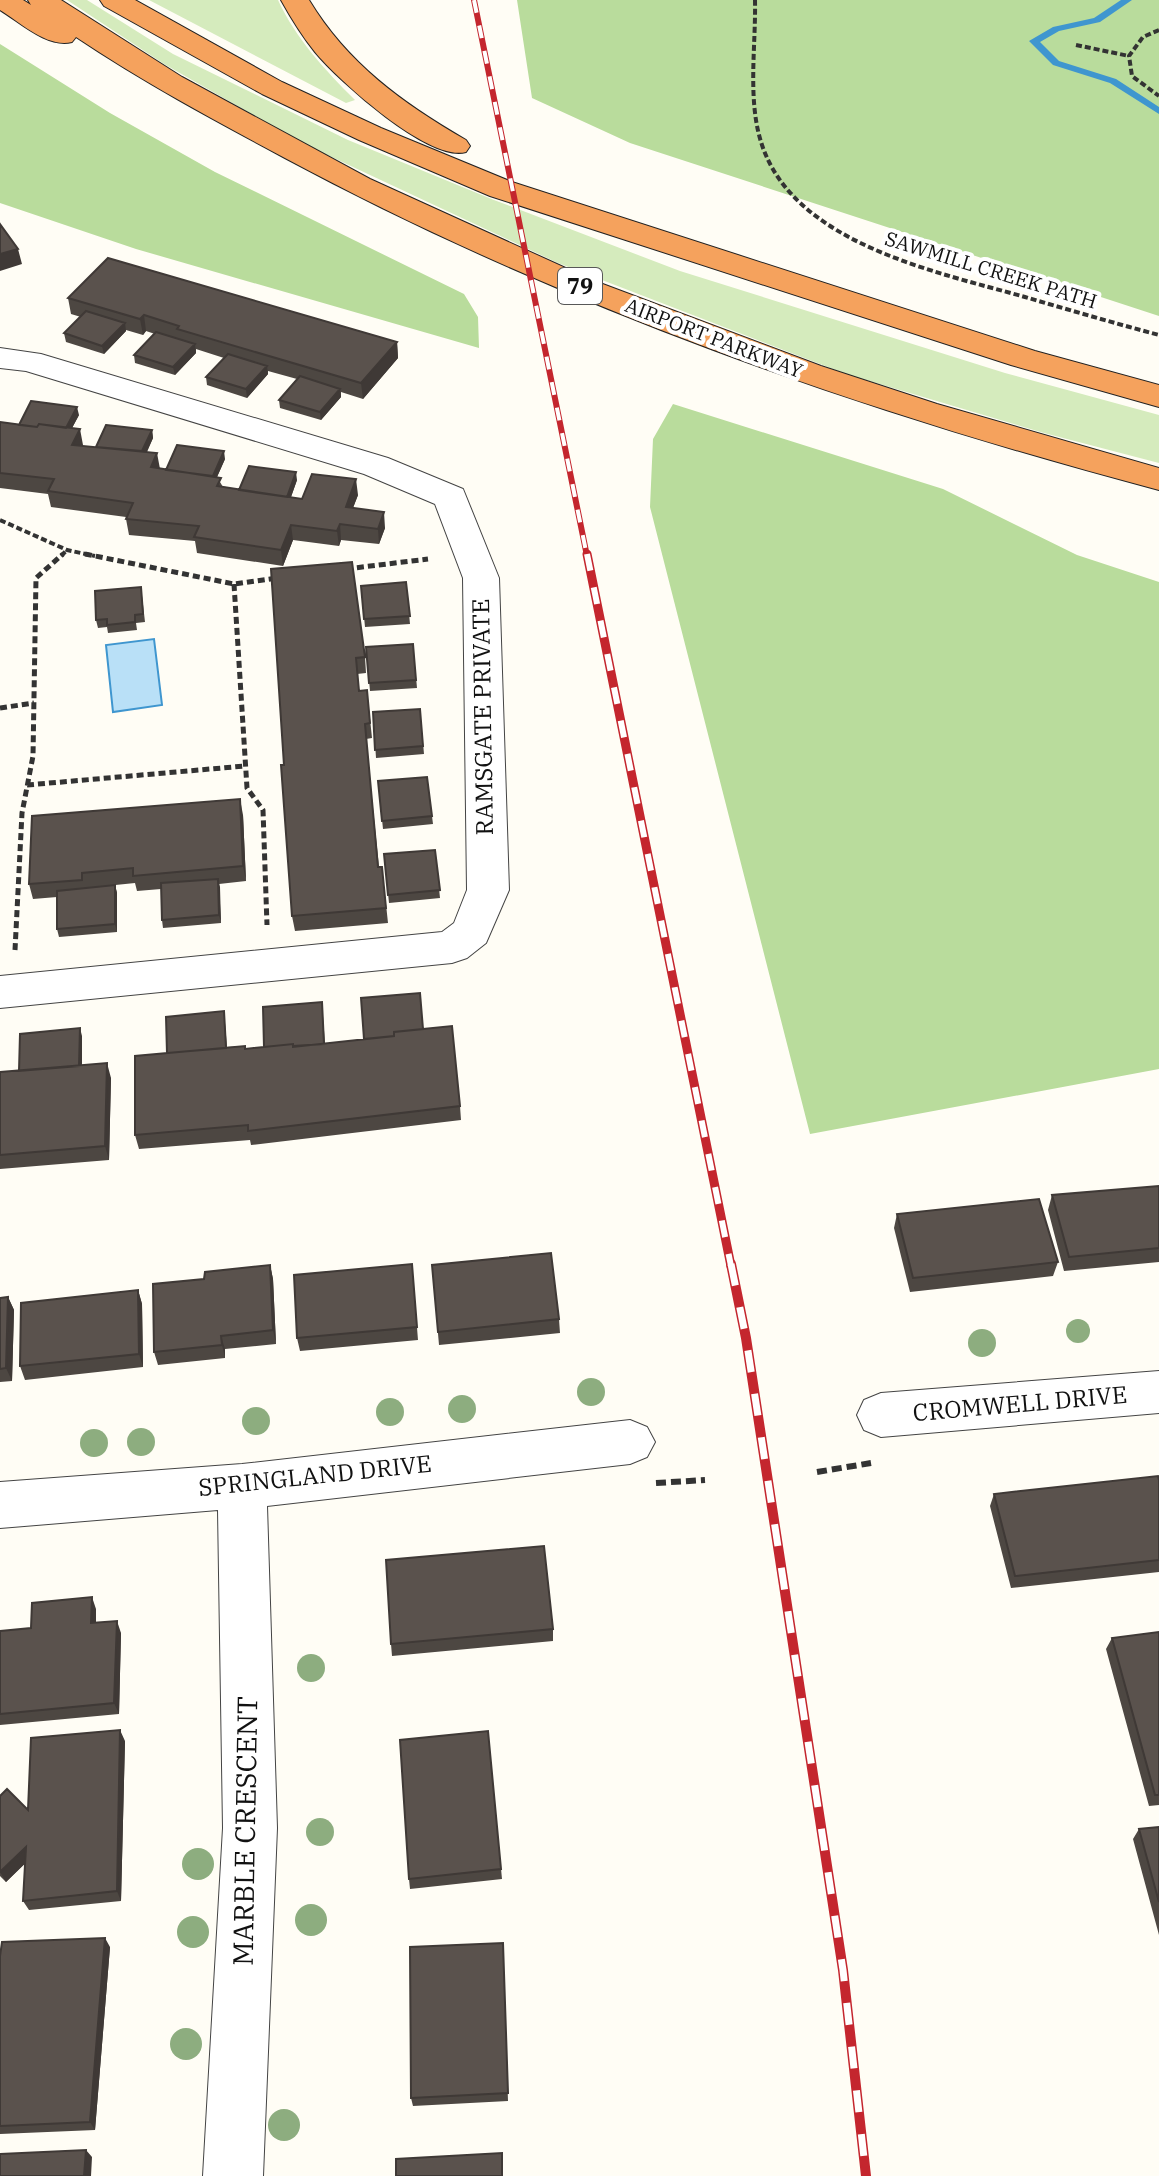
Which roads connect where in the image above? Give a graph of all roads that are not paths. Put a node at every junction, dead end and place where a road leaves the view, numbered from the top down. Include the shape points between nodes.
1 (3, 0) edge
2 (42, 0) edge
3 (114, 0) edge
4 (295, 0) edge
5 (314, 163) junction
6 (627, 228) junction
7 (0, 358) edge
8 (1159, 396) edge
9 (1159, 479) edge
10 (7, 992) edge
11 (1159, 1392) edge
12 (881, 1415) dead end
13 (630, 1442) dead end
14 (242, 1486) junction
15 (0, 1505) edge
16 (233, 2176) edge

1 - 5 highway via 154,89
2 - 5 highway, AIRPORT PARKWAY / 79 via 190,94
3 - 6 highway via 226,64 370,134 501,189
4 - 6 highway via 338,61 398,111 475,157
5 - 9 highway, AIRPORT PARKWAY / 79 via 482,244 746,352 927,414
6 - 8 highway via 1023,358
7 - 10 street, RAMSGATE PRIVATE via 29,361 388,471 450,497 481,578 488,890 471,932 452,947
11 - 12 street, CROMWELL DRIVE
13 - 14 street, SPRINGLAND DRIVE
14 - 15 street, SPRINGLAND DRIVE
14 - 16 street, MARBLE CRESCENT via 250,1828

